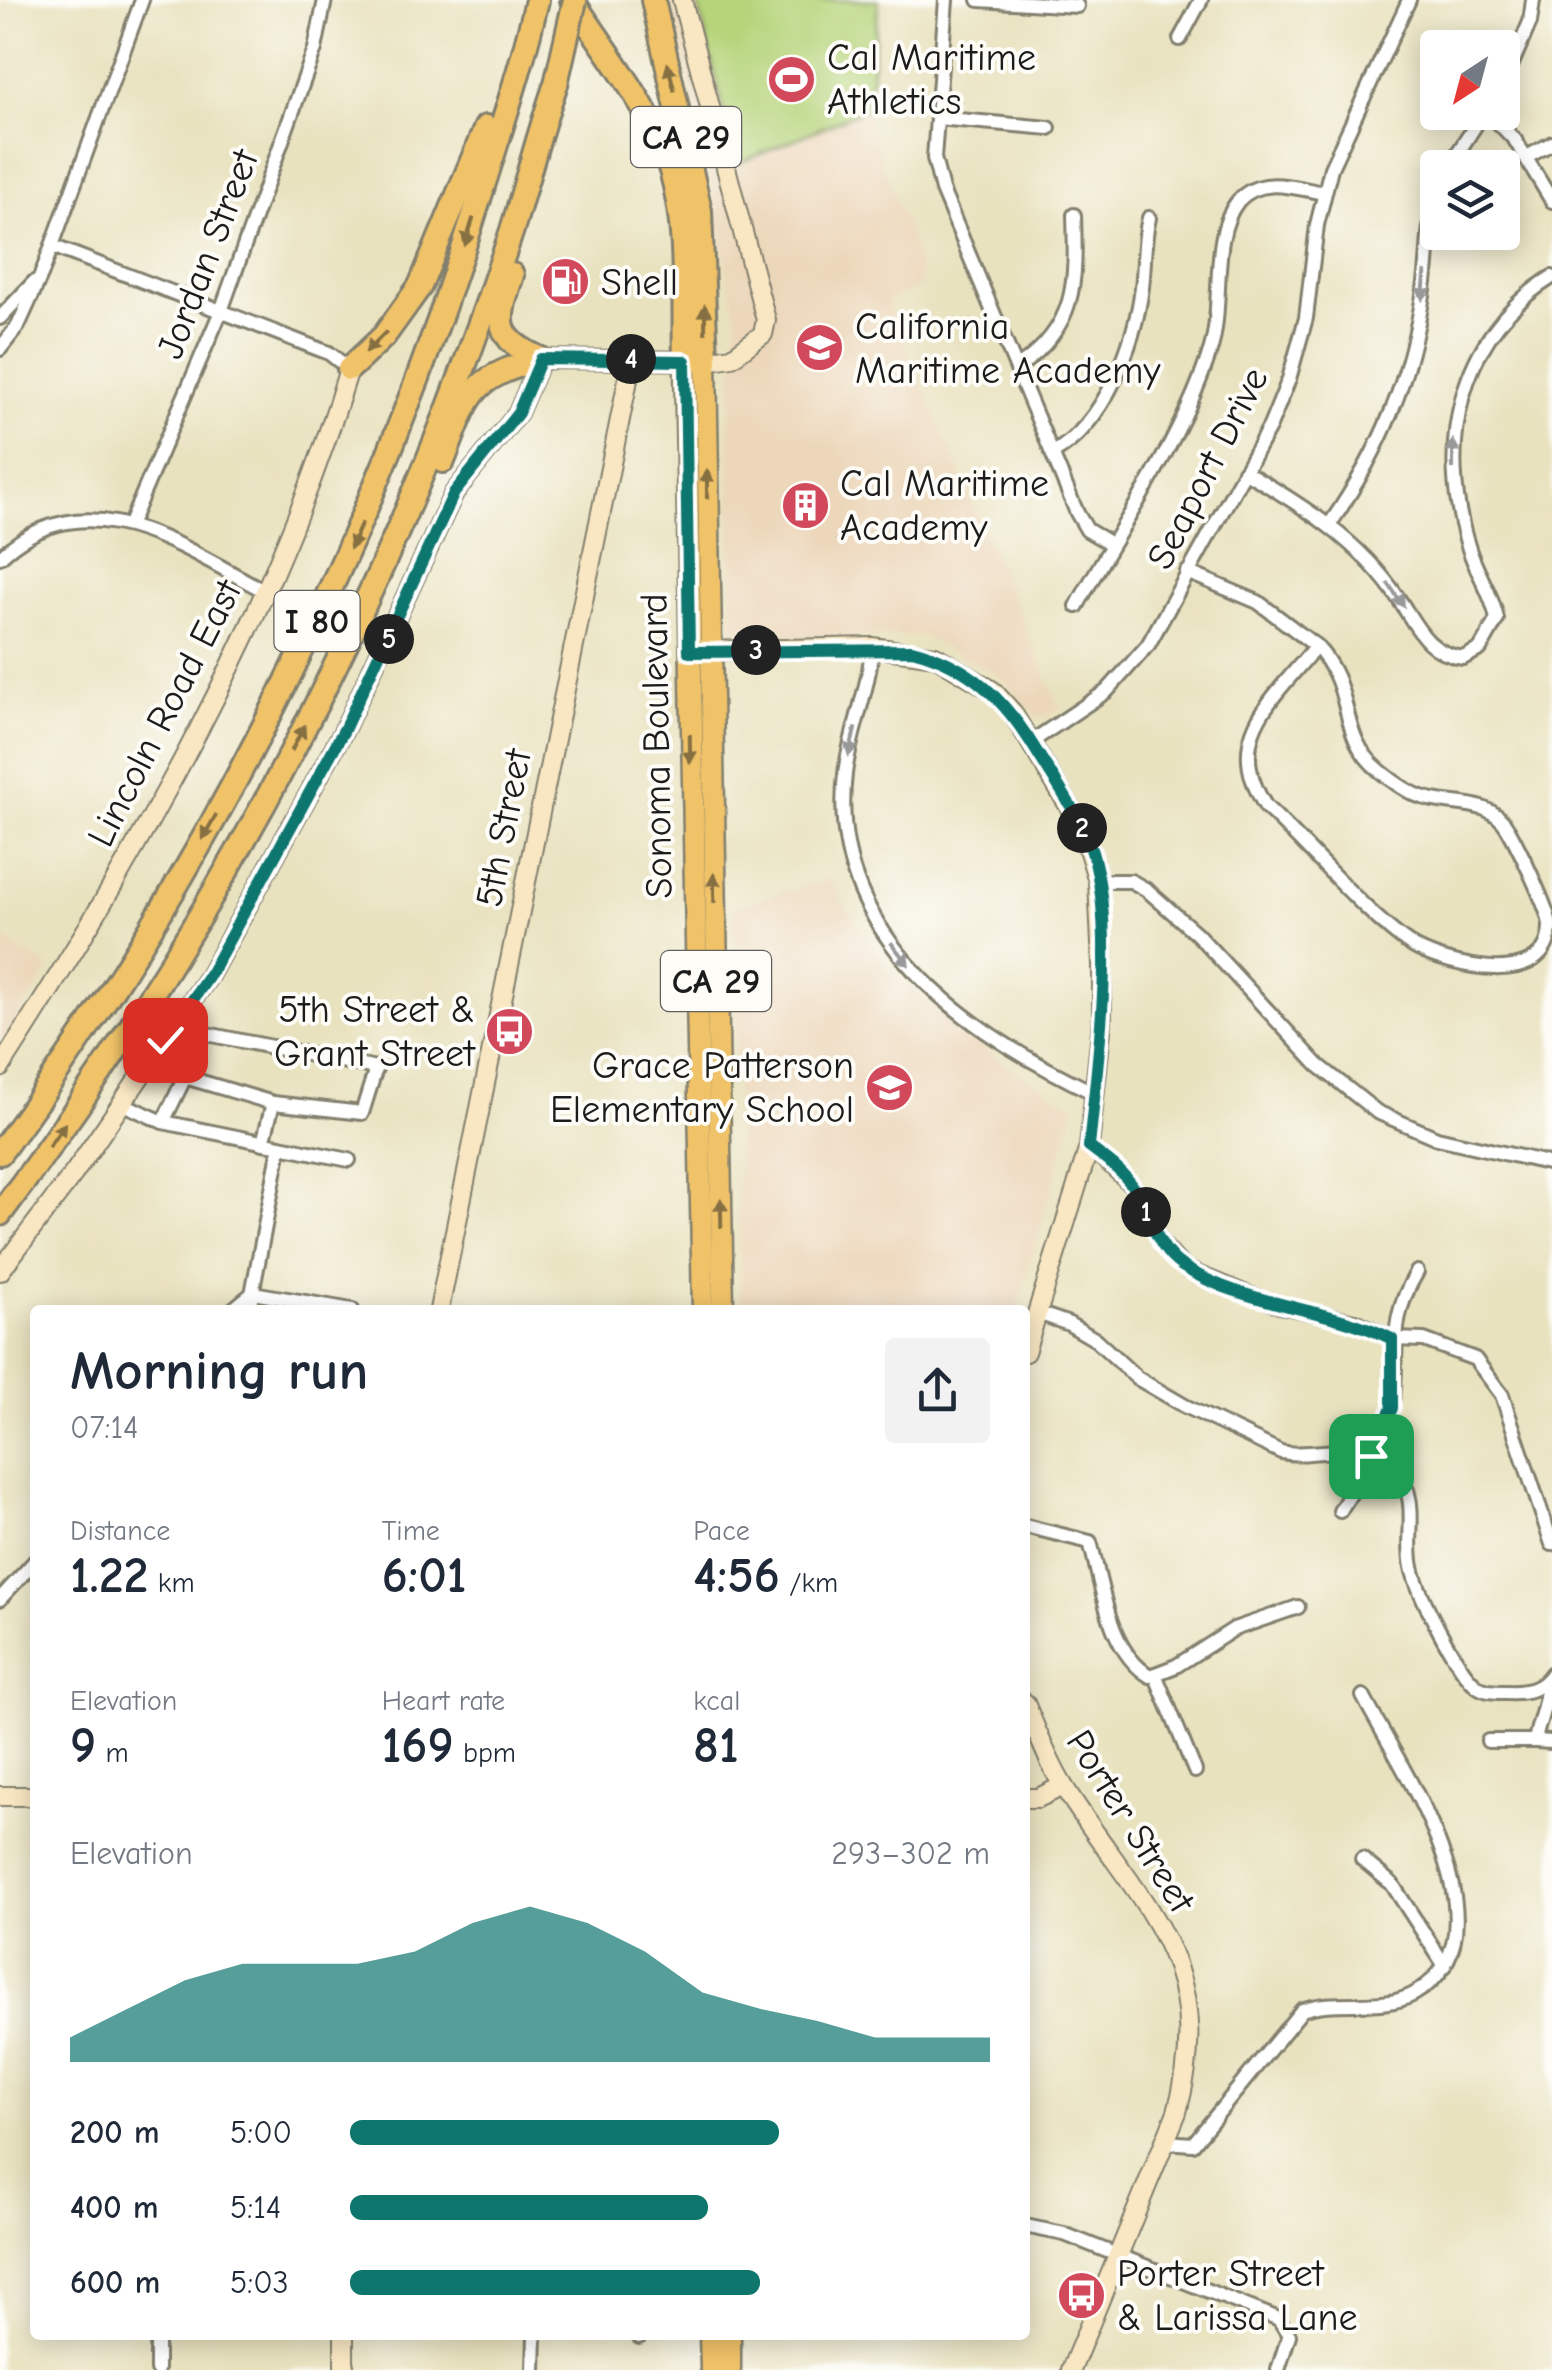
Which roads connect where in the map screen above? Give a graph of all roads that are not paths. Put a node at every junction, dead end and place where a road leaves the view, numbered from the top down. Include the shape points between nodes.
1 (142, 0) edge
2 (325, 0) edge
3 (537, 0) edge
4 (574, 0) edge
5 (653, 0) edge
6 (682, 0) edge
7 (946, 0) edge
8 (979, 0) edge
9 (1201, 0) edge
10 (1533, 0) edge
11 (1404, 2) edge
12 (1076, 6) dead end
13 (529, 38) junction
14 (1180, 39) dead end
15 (1520, 45) edge
16 (937, 118) junction
17 (1050, 128) dead end
18 (540, 130) junction
19 (1502, 130) edge
20 (1552, 143) edge
21 (1527, 157) junction
22 (1324, 193) junction
23 (1552, 201) edge
24 (1074, 215) dead end
25 (1150, 218) dead end
26 (52, 246) junction
27 (1427, 250) edge
28 (42, 273) junction
29 (1552, 277) edge
30 (221, 311) junction
31 (0, 318) edge
32 (0, 350) edge
33 (541, 359) junction
34 (632, 360) junction
35 (695, 361) junction
36 (1018, 367) junction
37 (349, 368) junction
38 (1053, 453) junction
39 (1244, 470) junction
40 (130, 524) junction
41 (1330, 524) junction
42 (1111, 544) junction
43 (0, 557) edge
44 (1187, 572) junction
45 (263, 590) junction
46 (1077, 606) dead end
47 (356, 622) junction
48 (1316, 646) junction
49 (872, 647) junction
50 (699, 651) junction
51 (1030, 742) junction
52 (1098, 881) junction
53 (0, 1068) edge
54 (184, 1078) junction
55 (1094, 1093) junction
56 (273, 1103) junction
57 (121, 1104) junction
58 (163, 1122) junction
59 (263, 1143) junction
60 (280, 1147) junction
61 (1089, 1147) junction
62 (0, 1153) edge
63 (348, 1160) dead end
64 (1552, 1164) edge
65 (0, 1214) edge
66 (0, 1271) edge
67 (1417, 1272) dead end
68 (253, 1293) junction
69 (238, 1305) edge
70 (250, 1305) edge
71 (323, 1305) edge
72 (440, 1305) edge
73 (703, 1305) edge
74 (723, 1305) edge
75 (1038, 1313) junction
76 (1030, 1337) edge
77 (1392, 1339) junction
78 (1371, 1456) junction
79 (1340, 1512) dead end
80 (1030, 1527) edge
81 (1552, 1544) edge
82 (30, 1567) edge
83 (0, 1600) edge
84 (1298, 1608) dead end
85 (1155, 1674) junction
86 (1549, 1678) edge
87 (1363, 1696) dead end
88 (1030, 1715) edge
89 (1488, 1741) dead end
90 (1536, 1741) junction
91 (1552, 1742) edge
92 (1195, 1771) dead end
93 (1063, 1786) junction
94 (0, 1796) edge
95 (30, 1796) edge
96 (1030, 1798) edge
97 (1362, 1860) dead end
98 (1445, 1966) junction
99 (1164, 2142) junction
100 (1030, 2227) edge
101 (1119, 2255) junction
102 (157, 2340) edge
103 (344, 2340) edge
104 (535, 2340) edge
105 (710, 2340) edge
106 (730, 2340) edge
107 (157, 2370) edge
108 (344, 2370) edge
109 (534, 2370) edge
110 (711, 2370) edge
111 (730, 2370) edge
112 (1071, 2370) edge
113 (1278, 2370) edge

1 - 26 street
2 - 30 street, Jordan Street via 316,49
3 - 13 highway, I 80
4 - 18 highway, I 80, bridge
4 - 35 highway, CA 29 via 634,90 663,148
35 -> 5 highway, CA 29 via 700,211
6 - 35 street via 766,320 750,348
7 - 16 street
8 - 12 street
9 - 14 street
10 - 15 street
11 - 22 street, Seaport Drive
13 -> 37 highway via 420,286 384,336
13 -> 62 highway, I 80 via 412,402 329,595 162,908
16 - 17 street
16 - 36 street via 934,158 942,190
18 - 33 highway via 531,220 501,319 512,345
18 - 47 highway, I 80 via 474,339
19 - 21 street
20 - 21 street
21 - 23 street
22 - 39 street, Seaport Drive via 1298,348 1270,426
22 - 42 street via 1254,187 1226,217 1212,345
24 - 36 street via 1076,282 1066,310 1053,338
25 - 38 street via 1130,345 1082,431
26 - 28 street
26 - 30 street
27 -> 41 street via 1404,386
28 - 31 street
28 - 32 street
41 -> 29 street via 1385,580 1436,651 1463,658 1480,649 1498,619 1469,548 1454,485 1457,412 1493,331
30 - 37 street via 329,353
30 - 40 street, Jordan Street
33 - 34 street
33 - 47 highway via 498,371 473,392 406,548
33 - 57 street via 518,413 454,493 371,675 268,873 209,976
34 - 35 street
34 - 72 street, 5th Street
35 - 50 main road, Sonoma Boulevard / CA 29
36 - 38 street
37 - 45 street, Lincoln Road East
38 - 42 street via 1082,521
39 - 41 street
39 - 44 street, Seaport Drive
40 - 43 street via 64,522
40 - 45 street
42 - 46 street
44 - 48 street via 1258,602
44 - 51 street, Seaport Drive via 1126,671 1090,705
45 - 53 street, Lincoln Road East via 102,905
65 -> 47 highway, I 80 via 186,940
48 - 48 street via 1342,680 1354,740 1380,772 1419,796 1478,806 1507,826 1547,905 1545,945 1530,961 1480,968 1413,946 1266,807 1252,784 1247,748 1267,706
49 - 50 street
49 - 51 street via 935,656 970,675 1012,712
49 -> 55 street via 844,794 852,870 870,915 936,996
50 -> 73 main road, Sonoma Boulevard / CA 29
74 -> 50 main road, Sonoma Boulevard / CA 29
51 - 52 street via 1081,826
52 - 55 street via 1102,1021
52 - 64 street via 1132,881 1147,890 1197,934 1318,1065 1377,1112 1464,1146
54 - 56 street
54 - 56 street via 198,1037 207,1034 376,1068 362,1114
54 - 58 street
55 - 61 street
56 - 59 street
57 - 58 street
57 - 66 street
58 - 59 street
59 - 60 street
60 - 63 street
60 - 68 street
61 - 75 street
61 - 77 street via 1134,1188 1160,1241 1185,1268 1279,1306 1356,1321
67 - 77 street via 1402,1297
68 - 69 street
68 - 70 street
68 - 71 street
75 - 76 street
75 - 78 street via 1096,1340 1138,1378 1185,1406 1280,1452 1355,1449
77 - 78 street via 1392,1408
77 - 81 street via 1456,1348 1491,1378
78 - 79 street
78 - 86 street via 1396,1470 1411,1502 1411,1565 1465,1676 1481,1690 1509,1692
80 - 85 street via 1090,1542 1117,1638 1134,1666
82 - 83 street
84 - 85 street via 1234,1629
85 - 92 street
86 - 90 street
87 - 98 street via 1453,1883 1459,1918
88 - 93 street, Porter Street
89 - 90 street
90 - 91 street
93 - 96 street
93 - 99 street, Porter Street via 1140,1892 1173,1954 1190,2038 1187,2074
94 - 95 street
97 - 98 street via 1392,1884
98 - 99 street via 1410,1996 1302,2010 1193,2144
99 - 101 street, Porter Street
100 - 101 street
101 - 112 street, Porter Street
101 - 113 street via 1279,2319 1289,2335
102 - 107 street
103 - 108 street
104 - 109 street
105 - 110 main road
106 - 111 main road

